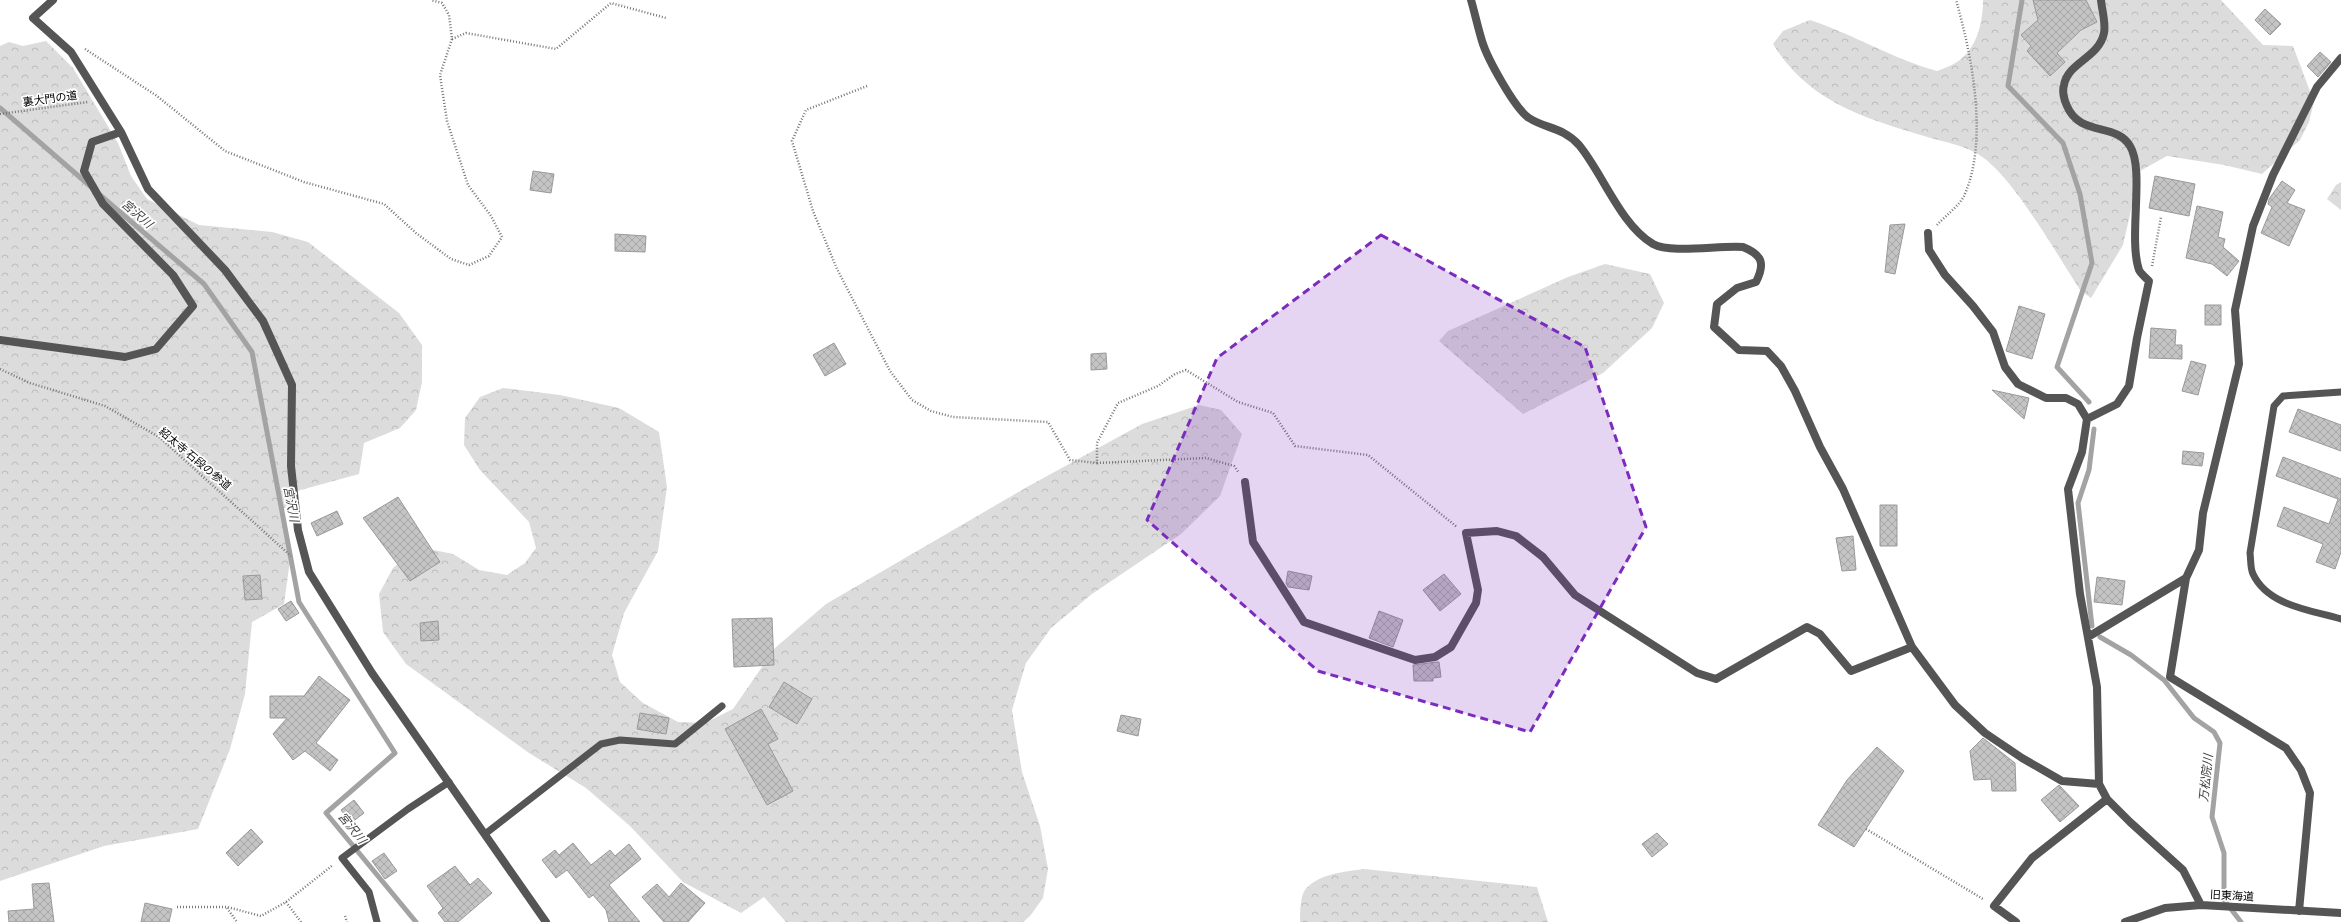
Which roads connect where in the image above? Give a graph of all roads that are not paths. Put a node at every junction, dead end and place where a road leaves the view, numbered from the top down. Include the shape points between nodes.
1 (53, 0) edge
2 (1472, 0) edge
3 (2102, 0) edge
4 (2341, 58) edge
5 (121, 132) junction
6 (1928, 233) road end
7 (0, 340) edge
8 (2341, 392) edge
9 (2087, 419) junction
10 (1245, 482) road end
11 (2186, 578) junction
12 (2341, 619) edge
13 (2088, 637) junction
14 (1912, 647) junction
15 (722, 706) dead end
16 (450, 782) junction
17 (2098, 784) junction
18 (2107, 799) junction
19 (485, 834) junction
20 (2201, 905) junction
21 (2299, 911) junction
22 (2341, 913) edge
23 (377, 922) edge
24 (546, 922) edge
25 (2016, 922) edge
26 (2125, 922) edge

1 - 5 street via 33,18 71,52
2 - 14 street via 1488,57 1518,109 1530,118 1559,129 1578,144 1624,214 1641,235 1654,244 1669,248 1743,247 1761,259 1762,270 1756,282 1737,288 1717,304 1714,327 1739,350 1767,351 1781,366 1843,489
3 - 9 street via 2104,33 2096,52 2072,70 2064,84 2064,100 2071,116 2084,125 2120,136 2130,146 2136,175 2134,224 2139,271 2149,281 2129,386 2117,404
4 - 11 street via 2310,100 2273,175 2253,226 2235,310 2239,364 2203,513 2199,550
5 - 7 street via 92,142 84,171 103,204 173,275 193,306 156,349 125,357
5 - 16 street via 148,189 225,270 263,321 292,385 291,466 298,530 309,572 372,673
6 - 9 street via 1929,250 1945,275 1993,332 2005,367 2018,384 2046,398 2066,398 2078,404
8 - 12 lane via 2283,396 2274,406 2250,552 2252,573 2265,590 2283,602
9 - 13 street via 2082,452 2068,489 2080,594
10 - 14 street via 1253,542 1304,622 1415,660 1435,657 1451,647 1476,603 1478,590 1466,533 1497,531 1516,536 1543,557 1576,595 1697,673 1716,679 1807,627 1820,634 1851,671
11 - 13 street
11 - 21 street via 2170,677 2286,748 2301,770 2310,794
13 - 17 street via 2097,687
14 - 17 street via 1955,705 1985,733 2062,781
15 - 19 lane via 675,744 620,740 601,744
16 - 19 street
16 - 23 lane via 408,809 342,858 369,892
17 - 18 street
18 - 20 street via 2183,870
18 - 25 street via 2032,858 1994,906
19 - 24 street
20 - 21 street, 旧東海道
20 - 26 street, 旧東海道 via 2165,908
21 - 22 street, 旧東海道

